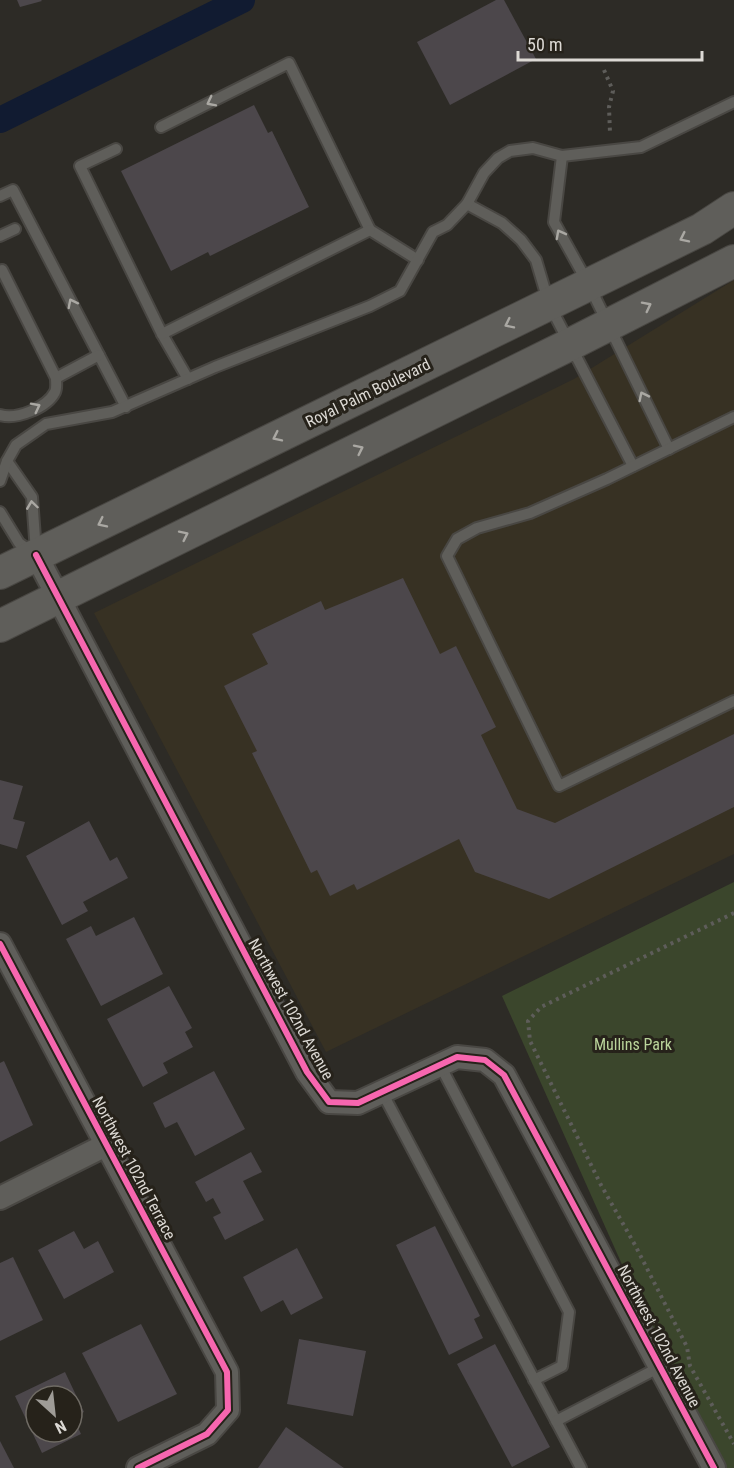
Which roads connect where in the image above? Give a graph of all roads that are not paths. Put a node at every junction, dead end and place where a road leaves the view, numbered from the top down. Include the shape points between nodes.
1 (734, 102) edge
2 (162, 127) dead end
3 (116, 149) dead end
4 (562, 156) junction
5 (0, 196) edge
6 (467, 204) junction
7 (734, 208) edge
8 (15, 229) dead end
9 (370, 230) junction
10 (0, 236) edge
11 (418, 260) junction
12 (734, 261) edge
13 (2, 270) dead end
14 (589, 285) junction
15 (549, 304) junction
16 (609, 325) junction
17 (162, 334) junction
18 (571, 344) junction
19 (99, 355) junction
20 (56, 378) junction
21 (188, 380) junction
22 (126, 407) junction
23 (0, 415) edge
24 (734, 417) edge
25 (669, 449) junction
26 (8, 461) junction
27 (633, 466) junction
28 (0, 481) edge
29 (0, 512) edge
30 (36, 555) junction
31 (0, 573) edge
32 (58, 597) junction
33 (0, 626) edge
34 (734, 701) edge
35 (0, 944) edge
36 (440, 1065) junction
37 (382, 1092) junction
38 (106, 1145) junction
39 (0, 1198) edge
40 (660, 1366) junction
41 (534, 1380) junction
42 (556, 1421) junction
43 (138, 1468) edge
44 (581, 1468) edge
45 (714, 1468) edge

1 - 4 lane via 641,147
9 -> 2 lane via 289,63
3 - 17 lane via 80,166
4 - 6 lane via 532,148 510,151 484,173
14 -> 4 lane via 554,222
19 -> 5 lane via 13,190
6 - 11 lane via 447,225 433,232
6 - 15 lane via 501,223 521,240 536,260
7 -> 14 main road, Royal Palm Boulevard via 702,229
8 - 10 lane
9 - 11 lane
9 - 17 lane
11 - 21 lane via 400,291
16 -> 12 main road
13 - 20 lane
14 - 15 main road, Royal Palm Boulevard
14 - 16 lane
15 - 18 lane
15 -> 30 main road, Royal Palm Boulevard
16 - 18 main road
25 -> 16 lane
17 - 21 lane
18 - 27 lane
32 -> 18 main road
19 - 20 lane
19 - 22 lane
23 -> 20 lane via 16,416 49,400 56,390
21 - 22 lane
22 - 26 lane via 46,424 16,445
24 - 25 lane
25 - 27 lane
26 - 28 lane
30 -> 26 lane via 32,496
27 - 34 lane via 531,513 477,528 457,539 447,556 558,786
29 - 30 lane via 19,543
30 - 31 main road, Royal Palm Boulevard
30 - 32 street, Northwest 102nd Avenue
32 - 33 main road
32 - 37 street, Northwest 102nd Avenue via 307,1072 329,1102 358,1103
35 - 38 street, Northwest 102nd Terrace
36 - 37 street, Northwest 102nd Avenue
36 - 40 street, Northwest 102nd Avenue via 457,1057 485,1060 504,1075
36 - 41 lane via 569,1312 562,1366
37 - 41 lane
38 - 39 street
38 - 43 street, Northwest 102nd Terrace via 227,1372 228,1410 207,1434
40 - 42 lane
40 - 45 street, Northwest 102nd Avenue
41 - 42 lane
42 - 44 lane

